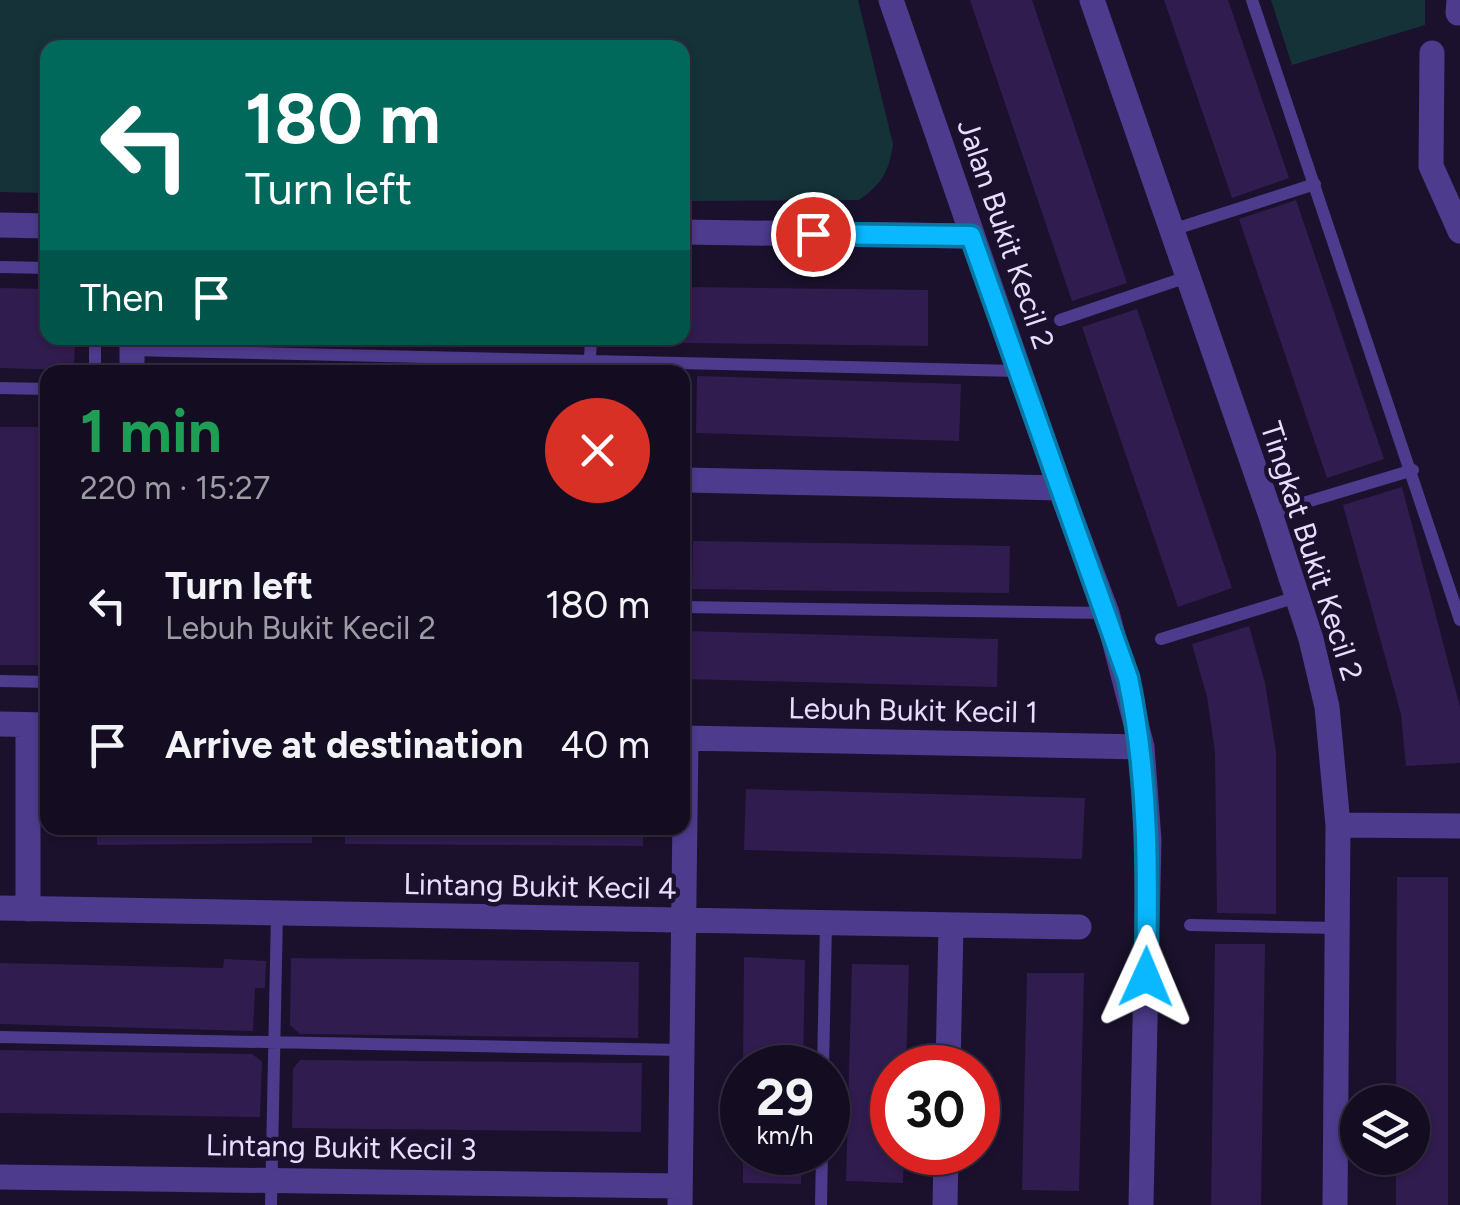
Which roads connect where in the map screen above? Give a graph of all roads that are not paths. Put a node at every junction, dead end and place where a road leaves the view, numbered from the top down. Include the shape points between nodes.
1 (892, 0) edge
2 (1092, 0) edge
3 (1252, 0) edge
4 (1432, 53) dead end
5 (1315, 184) junction
6 (0, 226) edge
7 (40, 226) edge
8 (1172, 230) junction
9 (1460, 231) edge
10 (690, 232) edge
11 (971, 236) junction
12 (0, 267) edge
13 (40, 268) edge
14 (1187, 277) junction
15 (1060, 320) dead end
16 (591, 345) edge
17 (132, 353) edge
18 (590, 358) junction
19 (1019, 371) junction
20 (0, 388) edge
21 (40, 389) edge
22 (1413, 470) junction
23 (690, 480) edge
24 (1060, 488) junction
25 (1270, 513) junction
26 (1297, 597) junction
27 (690, 607) edge
28 (1108, 613) junction
29 (1460, 620) edge
30 (1161, 640) dead end
31 (0, 682) edge
32 (40, 682) edge
33 (0, 724) edge
34 (38, 725) edge
35 (690, 738) edge
36 (1142, 747) junction
37 (1338, 824) junction
38 (1460, 826) edge
39 (684, 835) edge
40 (0, 908) edge
41 (28, 909) junction
42 (277, 914) junction
43 (684, 920) junction
44 (826, 923) junction
45 (951, 925) junction
46 (1190, 925) dead end
47 (1079, 927) dead end
48 (1337, 928) junction
49 (0, 1037) edge
50 (274, 1042) junction
51 (823, 1045) edge
52 (948, 1045) edge
53 (682, 1050) junction
54 (822, 1175) edge
55 (945, 1175) edge
56 (0, 1177) edge
57 (271, 1178) junction
58 (680, 1196) edge
59 (270, 1205) edge
60 (821, 1205) edge
61 (944, 1205) edge
62 (1140, 1205) edge
63 (1335, 1205) edge

1 - 11 street, Jalan Bukit Kecil 2
2 - 8 street, Tingkat Bukit Kecil 2
3 - 5 lane
4 - 9 street via 1431,166
5 - 8 lane
5 - 22 lane
6 - 7 street
8 - 14 street, Tingkat Bukit Kecil 2
10 - 11 street
11 - 19 street, Jalan Bukit Kecil 2
12 - 13 lane
14 - 15 lane
14 - 25 street, Tingkat Bukit Kecil 2
16 - 18 lane
17 - 18 lane
18 - 19 lane
19 - 24 street, Jalan Bukit Kecil 2
20 - 21 lane
22 - 25 lane
22 - 29 lane
23 - 24 street
24 - 28 street, Jalan Bukit Kecil 2
25 - 26 street, Tingkat Bukit Kecil 2
26 - 30 lane
26 - 37 street, Tingkat Bukit Kecil 2 via 1328,707
27 - 28 lane
28 - 36 street, Jalan Bukit Kecil 2
31 - 32 lane
33 - 34 street
34 - 41 street
35 - 36 street, Lebuh Bukit Kecil 1
36 - 62 street, Jalan Bukit Kecil 2 via 1150,840
37 - 38 street
37 - 48 street, Tingkat Bukit Kecil 2
39 - 43 street
40 - 41 street, Lintang Bukit Kecil 4
41 - 42 street, Lintang Bukit Kecil 4
42 - 43 street, Lintang Bukit Kecil 4
42 - 50 lane
43 - 44 street, Lintang Bukit Kecil 4
43 - 53 street
44 - 45 street, Lintang Bukit Kecil 4
44 - 51 lane
45 - 47 street, Lintang Bukit Kecil 4
45 - 52 street
46 - 48 lane
48 - 63 street, Tingkat Bukit Kecil 2
49 - 50 lane
50 - 53 lane
50 - 57 lane
53 - 58 street
54 - 60 lane
55 - 61 street
56 - 57 street, Lintang Bukit Kecil 3
57 - 58 street, Lintang Bukit Kecil 3
57 - 59 lane

